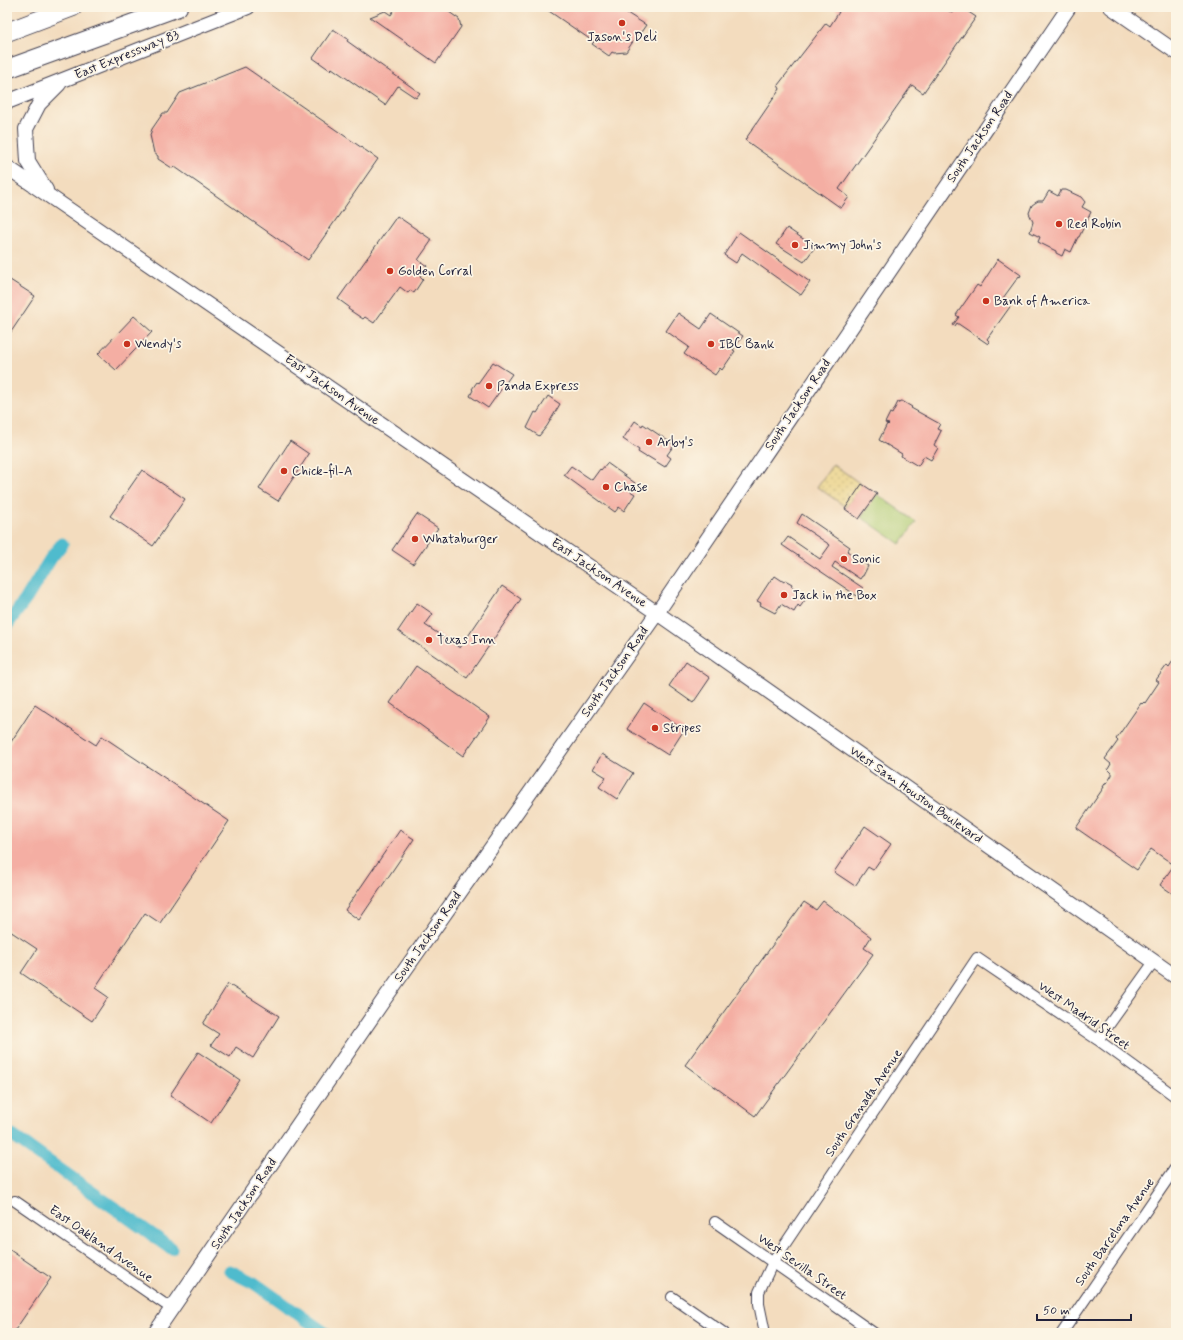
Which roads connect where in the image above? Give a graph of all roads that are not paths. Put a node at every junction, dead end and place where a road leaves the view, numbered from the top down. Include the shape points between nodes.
1 (73, 7) edge
2 (178, 7) edge
3 (248, 7) edge
4 (1069, 7) edge
5 (1111, 7) edge
6 (7, 32) edge
7 (1176, 52) edge
8 (7, 69) edge
9 (64, 80) junction
10 (7, 92) edge
11 (30, 93) junction
12 (7, 102) edge
13 (7, 167) edge
14 (49, 196) junction
15 (657, 612) junction
16 (977, 958) joint
17 (1154, 962) junction
18 (1176, 977) edge
19 (1098, 1040) junction
20 (1176, 1097) edge
21 (1176, 1166) edge
22 (15, 1200) dead end
23 (715, 1222) dead end
24 (773, 1262) junction
25 (672, 1297) dead end
26 (172, 1309) junction
27 (155, 1333) edge
28 (724, 1333) edge
29 (765, 1333) edge
30 (874, 1333) edge
31 (1062, 1333) edge

1 - 6 highway
2 - 8 highway
3 - 9 main road, East Expressway 83
4 - 15 main road, South Jackson Road
5 - 7 main road
9 - 11 main road, East Expressway 83
9 - 14 main road via 39,104 26,129 28,161
10 - 11 main road
11 - 12 main road, East Expressway 83
13 - 14 main road, East Jackson Avenue
14 - 15 main road, East Jackson Avenue
15 - 17 main road, West Sam Houston Boulevard
15 - 26 main road, South Jackson Road via 383,1001
16 - 19 street, West Madrid Street
16 - 24 street, South Granada Avenue
17 - 18 main road, West Sam Houston Boulevard
17 - 19 street
19 - 20 street, West Madrid Street
21 - 31 street, South Barcelona Avenue
22 - 26 street, East Oakland Avenue
23 - 24 street, West Sevilla Street
24 - 29 street, South Granada Avenue via 759,1292
24 - 30 street, West Sevilla Street
25 - 28 street
26 - 27 main road, South Jackson Road

